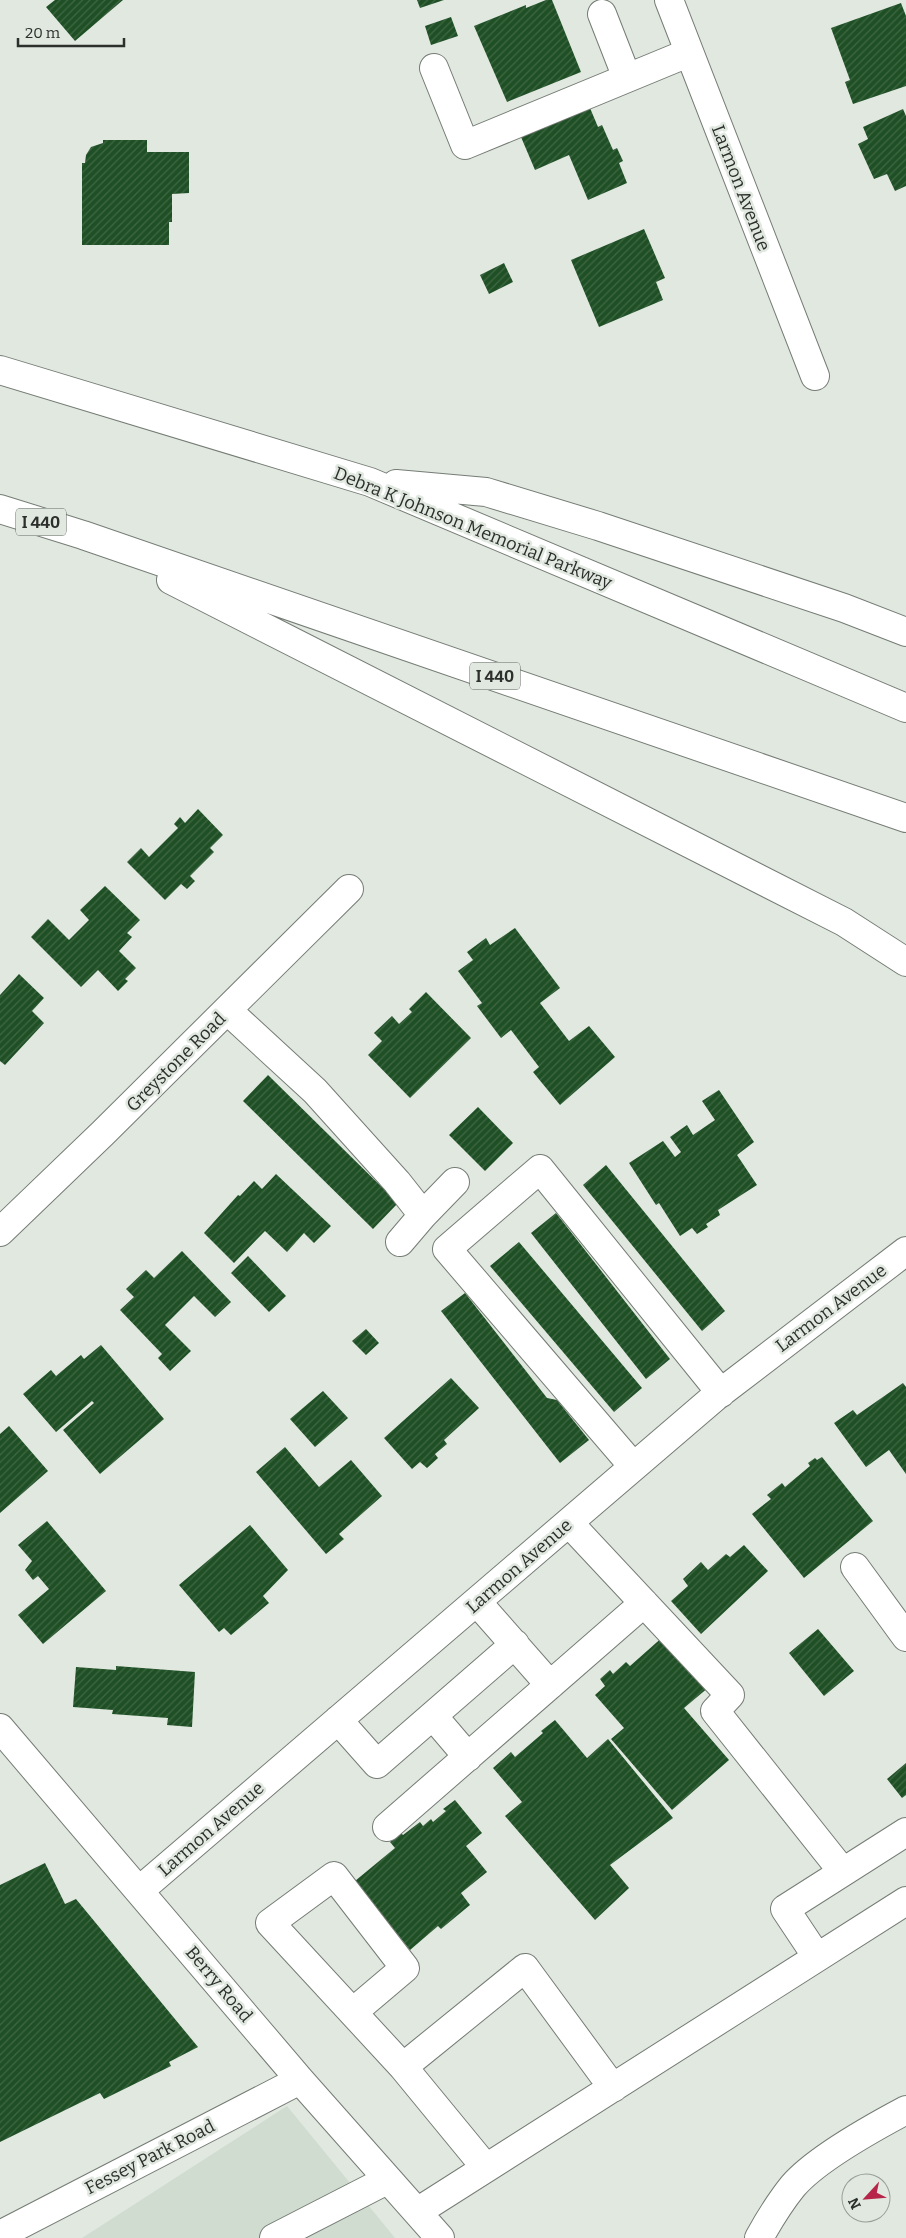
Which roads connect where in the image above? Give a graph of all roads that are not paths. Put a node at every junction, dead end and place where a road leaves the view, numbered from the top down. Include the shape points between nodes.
1 (669, 0) edge
2 (602, 14) dead end
3 (688, 52) junction
4 (434, 68) dead end
5 (627, 78) junction
6 (0, 370) edge
7 (815, 376) dead end
8 (370, 482) junction
9 (0, 509) edge
10 (83, 534) junction
11 (906, 632) edge
12 (906, 708) edge
13 (906, 818) edge
14 (349, 889) dead end
15 (906, 962) edge
16 (228, 1010) junction
17 (455, 1182) dead end
18 (423, 1215) junction
19 (0, 1232) edge
20 (400, 1242) dead end
21 (906, 1251) edge
22 (721, 1393) junction
23 (633, 1466) junction
24 (569, 1523) junction
25 (855, 1567) dead end
26 (477, 1602) junction
27 (644, 1603) junction
28 (906, 1637) edge
29 (514, 1644) junction
30 (550, 1685) junction
31 (433, 1716) junction
32 (338, 1720) junction
33 (6, 1745) edge
34 (468, 1757) junction
35 (387, 1827) dead end
36 (906, 1832) edge
37 (843, 1872) junction
38 (140, 1890) junction
39 (906, 1901) edge
40 (817, 1957) junction
41 (353, 2012) junction
42 (402, 2067) junction
43 (300, 2080) junction
44 (613, 2088) junction
45 (906, 2110) edge
46 (486, 2168) junction
47 (387, 2180) junction
48 (417, 2212) junction
49 (0, 2235) edge
50 (274, 2238) edge
51 (440, 2238) edge
52 (759, 2238) edge

1 - 3 main road, Larmon Avenue
2 - 5 main road
3 - 5 main road
3 - 7 main road, Larmon Avenue
4 - 5 main road via 465,145
6 - 8 main road, Debra K Johnson Memorial Parkway
8 - 11 main road via 486,492 617,532
8 - 12 main road, Debra K Johnson Memorial Parkway
9 - 10 main road, I 440
10 - 13 main road, I 440
10 - 15 main road via 844,922
14 - 16 main road, Greystone Road
16 - 18 main road via 315,1091
16 - 19 main road, Greystone Road
17 - 18 main road
18 - 20 main road
21 - 22 main road, Larmon Avenue
22 - 23 main road, Larmon Avenue
22 - 23 main road via 540,1169 447,1249
23 - 24 main road, Larmon Avenue
24 - 26 main road, Larmon Avenue
24 - 27 main road
25 - 28 main road
26 - 29 main road
26 - 32 main road, Larmon Avenue
27 - 30 main road
27 - 37 main road via 730,1695 715,1711
29 - 30 main road
29 - 31 main road
30 - 34 main road
31 - 32 main road via 377,1764
31 - 34 main road
32 - 38 main road, Larmon Avenue
33 - 38 main road, Berry Road
34 - 35 main road
36 - 37 main road
37 - 40 main road via 785,1909
38 - 43 main road, Berry Road
39 - 40 main road
40 - 44 main road
41 - 41 main road via 270,1923 334,1876 405,1968
41 - 42 main road
42 - 44 main road via 525,1968
42 - 46 main road
43 - 47 main road, Berry Road
43 - 49 main road, Fessey Park Road
44 - 46 main road
45 - 52 main road via 848,2144 794,2185
46 - 48 main road
47 - 48 main road, Berry Road
47 - 50 main road
48 - 51 main road, Berry Road

